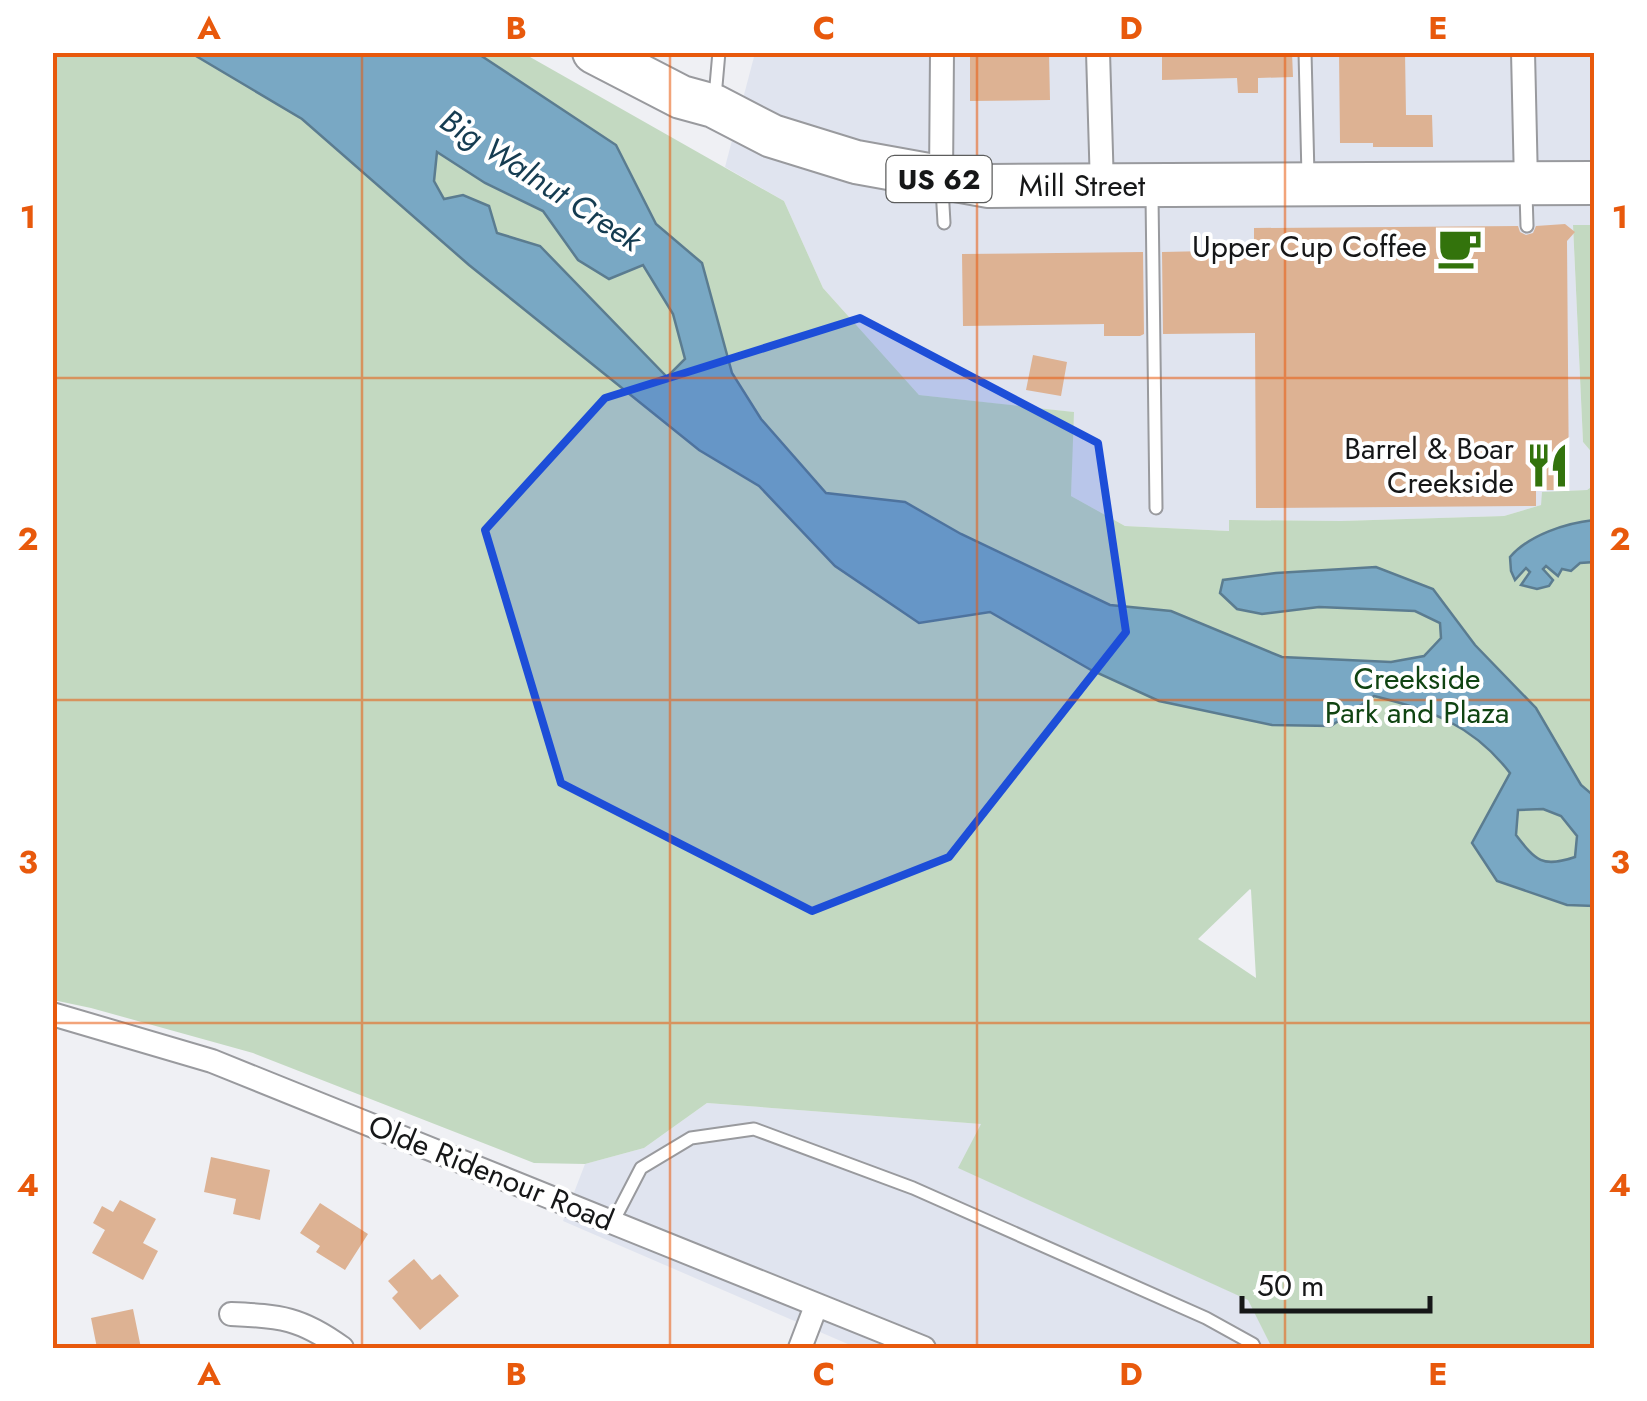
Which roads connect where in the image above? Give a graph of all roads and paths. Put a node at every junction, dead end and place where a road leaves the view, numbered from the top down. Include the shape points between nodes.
1 (594, 52) edge
2 (719, 52) edge
3 (942, 52) edge
4 (1098, 52) edge
5 (1305, 52) edge
6 (1523, 52) edge
7 (714, 106) junction
8 (942, 179) junction
9 (1594, 183) edge
10 (1526, 184) junction
11 (1308, 185) junction
12 (1152, 186) junction
13 (1102, 187) junction
14 (944, 223) dead end
15 (1527, 226) dead end
16 (1156, 508) dead end
17 (52, 1014) edge
18 (613, 1222) junction
19 (816, 1306) junction
20 (231, 1314) dead end
21 (342, 1348) edge
22 (800, 1348) edge
23 (924, 1348) edge
24 (1254, 1348) edge

1 - 7 highway, Mill Street / US 62
2 - 7 lane
3 - 8 street
4 - 13 street
5 - 11 lane
6 - 10 street
7 - 8 highway, Mill Street / US 62 via 772,136
8 - 13 highway, Mill Street / US 62
8 - 14 lane
9 - 10 highway, Mill Street / US 62
10 - 11 highway, Mill Street / US 62
10 - 15 lane
11 - 12 highway, Mill Street / US 62
12 - 13 highway, Mill Street / US 62
12 - 16 lane
17 - 18 street, Olde Ridenour Road via 212,1062
18 - 19 street, Olde Ridenour Road
18 - 24 lane via 641,1168 692,1138 754,1129 881,1176 1206,1318
19 - 22 street
19 - 23 street, Olde Ridenour Road
20 - 21 street via 281,1316

